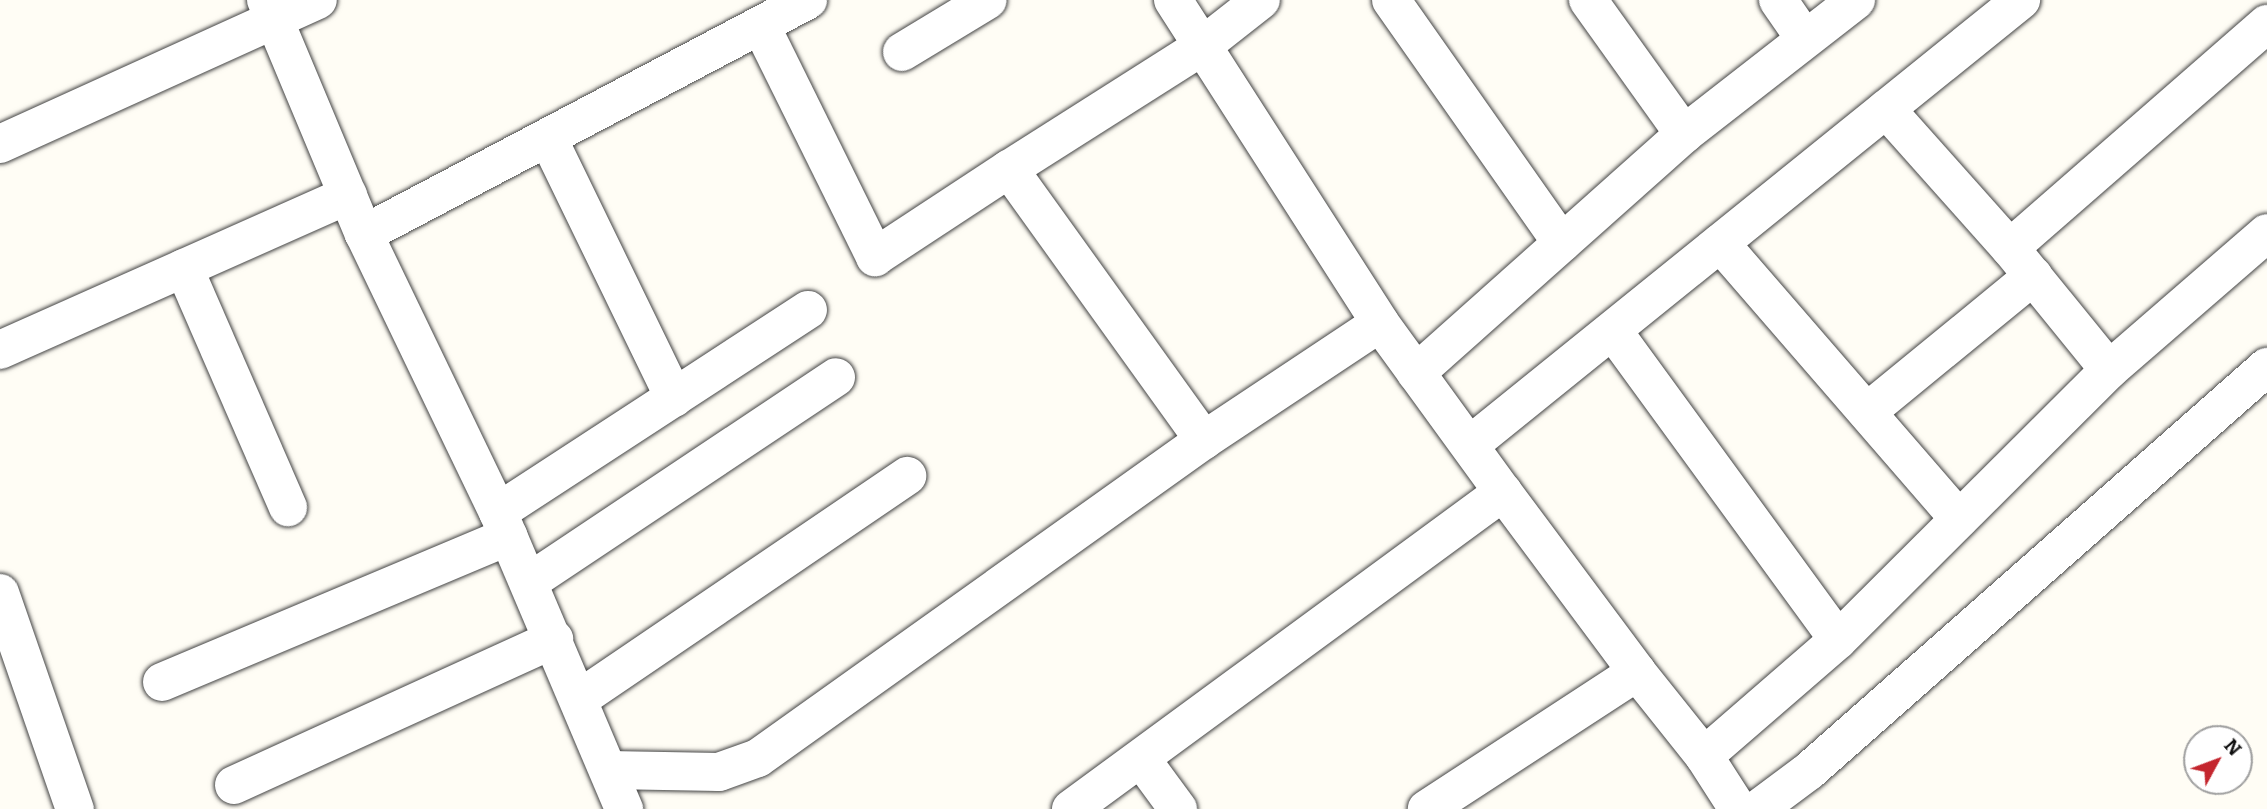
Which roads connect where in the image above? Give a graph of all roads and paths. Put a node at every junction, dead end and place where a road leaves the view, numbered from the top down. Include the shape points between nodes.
1 (318, 0) edge
2 (808, 0) edge
3 (988, 0) edge
4 (1172, 0) edge
5 (1261, 0) edge
6 (1391, 0) edge
7 (1588, 0) edge
8 (1778, 0) edge
9 (1856, 0) edge
10 (2019, 0) edge
11 (270, 10) edge
12 (2267, 24) edge
13 (761, 26) junction
14 (1805, 40) junction
15 (1201, 47) junction
16 (902, 52) dead end
17 (1886, 108) junction
18 (1684, 134) junction
19 (548, 138) junction
20 (0, 144) edge
21 (1009, 169) junction
22 (348, 195) junction
23 (2267, 233) edge
24 (364, 234) junction
25 (1562, 243) junction
26 (1720, 243) junction
27 (2021, 262) junction
28 (184, 268) junction
29 (808, 310) dead end
30 (1380, 323) junction
31 (1613, 331) junction
32 (0, 350) edge
33 (2267, 367) edge
34 (2109, 370) junction
35 (1416, 373) junction
36 (836, 377) dead end
37 (674, 398) junction
38 (1867, 412) junction
39 (1204, 440) junction
40 (1471, 444) junction
41 (907, 476) dead end
42 (1503, 492) junction
43 (288, 507) dead end
44 (1959, 519) junction
45 (503, 524) junction
46 (529, 582) junction
47 (0, 593) edge
48 (554, 639) junction
49 (1838, 640) junction
50 (1637, 671) junction
51 (162, 682) dead end
52 (579, 699) junction
53 (1704, 756) junction
54 (1142, 760) junction
55 (609, 770) junction
56 (234, 785) dead end
57 (75, 809) edge
58 (624, 809) edge
59 (1071, 809) edge
60 (1178, 809) edge
61 (1427, 809) edge
62 (1738, 809) edge
63 (1758, 809) edge

1 - 11 street
2 - 13 street
3 - 16 street
4 - 15 street
5 - 15 street
6 - 25 street
7 - 18 street
8 - 14 street
9 - 14 street
10 - 17 street
11 - 20 street
11 - 22 street
12 - 27 street
13 - 19 street
13 - 21 street via 875,257
14 - 18 street
15 - 21 street
15 - 30 street
17 - 26 street
17 - 27 street
18 - 25 street
19 - 24 street
19 - 37 street
21 - 39 street
22 - 24 street
22 - 28 street
23 - 34 street
24 - 45 street
25 - 35 street
26 - 31 street
26 - 38 street
27 - 34 street
27 - 38 street
28 - 32 street
28 - 43 street
29 - 37 street
30 - 35 street
30 - 39 street
31 - 40 street
31 - 49 street
33 - 63 street via 1809,771
34 - 44 street
35 - 40 street
36 - 46 street
37 - 45 street
38 - 44 street
39 - 55 street via 758,758 719,772
40 - 42 street
41 - 52 street
42 - 50 street
42 - 54 street
44 - 49 street
45 - 46 street
45 - 51 street
46 - 48 street
47 - 57 street
48 - 52 street
48 - 56 street
49 - 53 street
50 - 53 street
50 - 61 street
52 - 55 street
53 - 62 street
54 - 59 street
54 - 60 street
55 - 58 street

